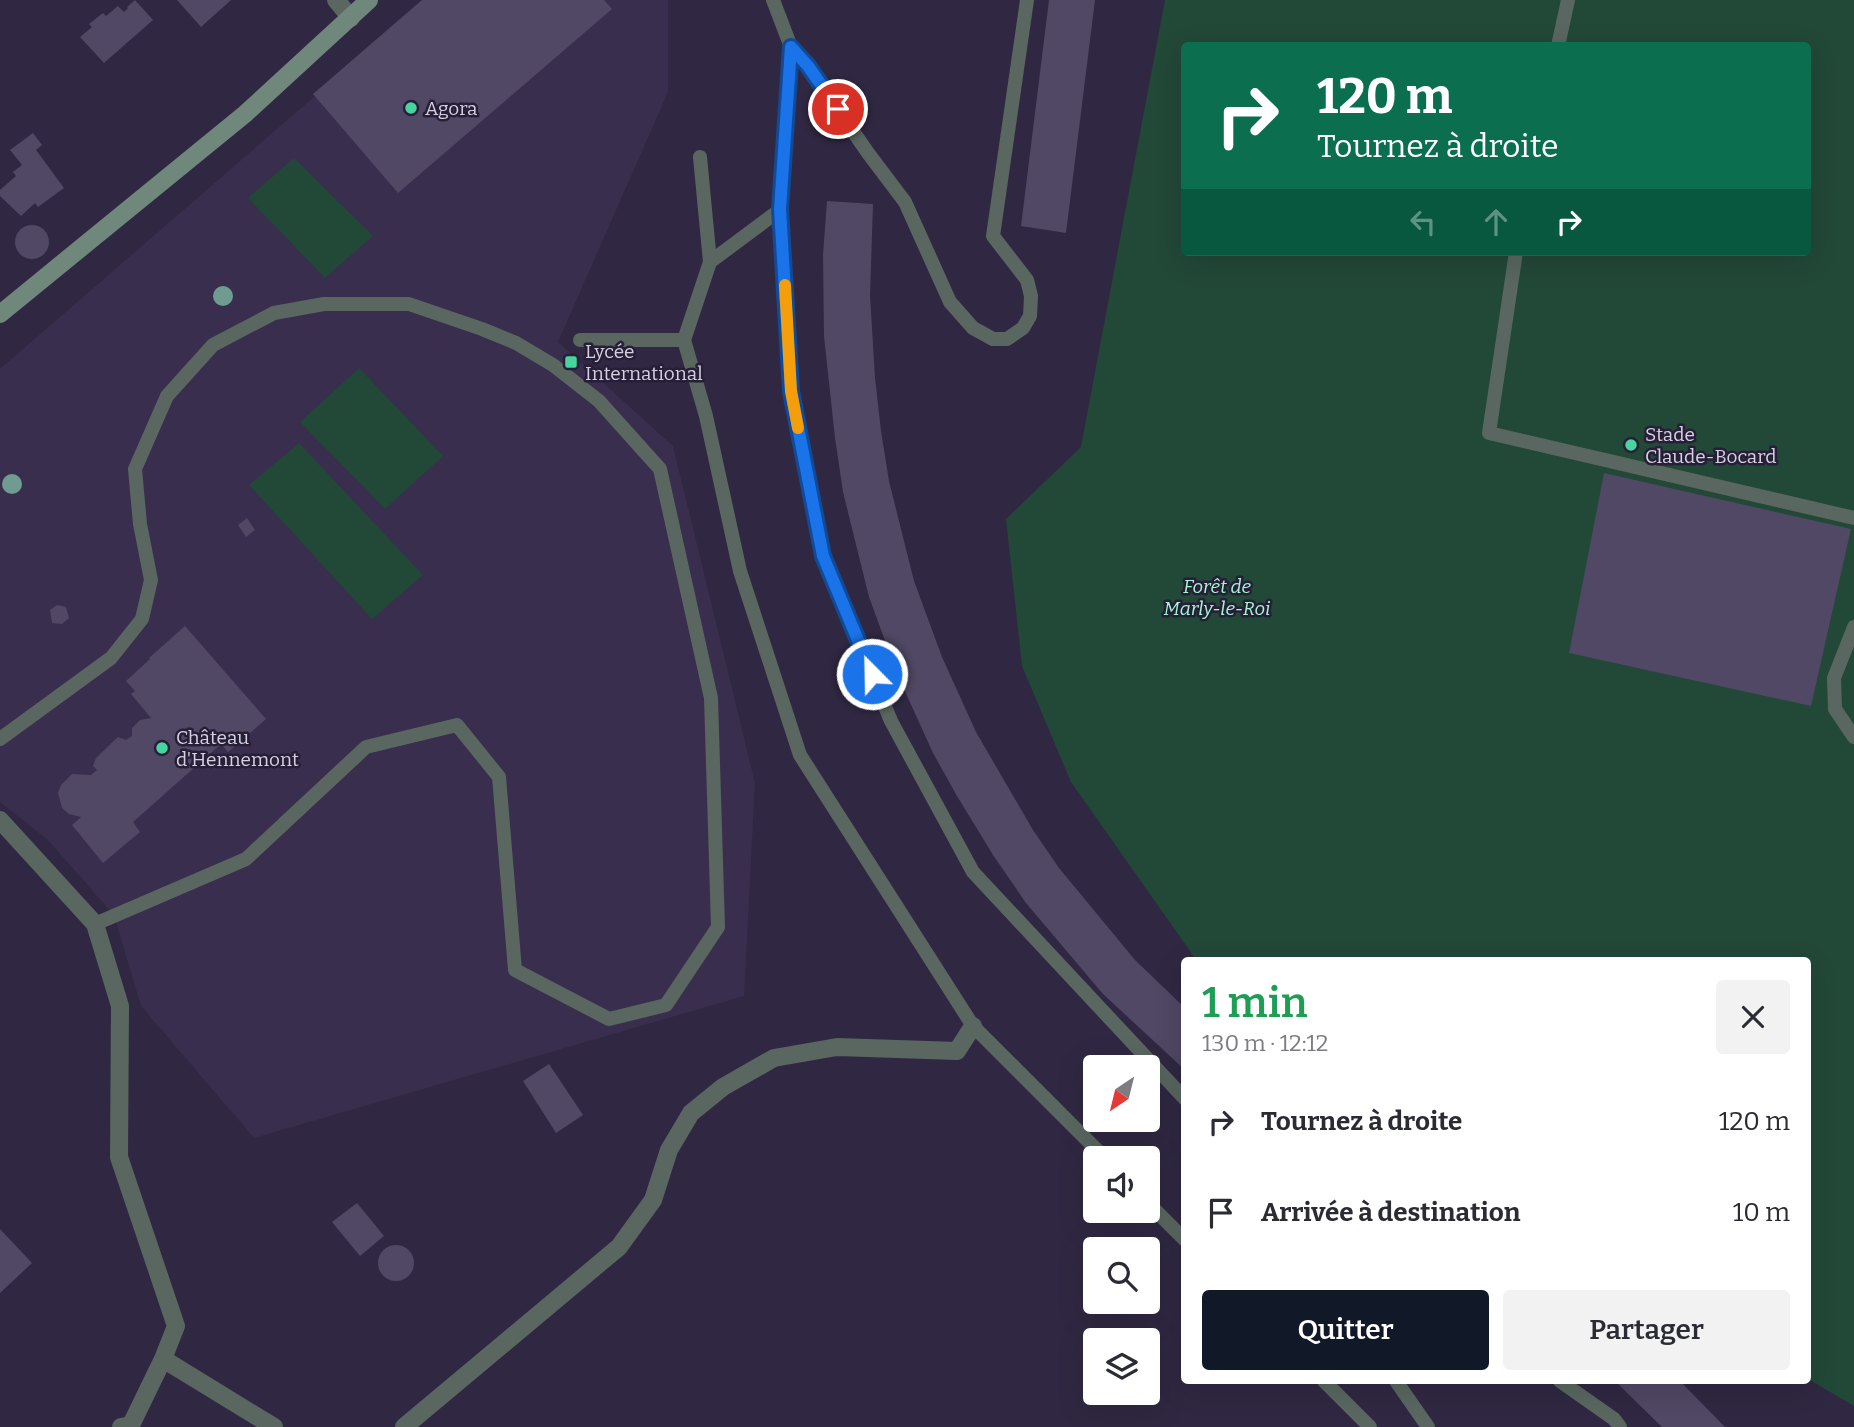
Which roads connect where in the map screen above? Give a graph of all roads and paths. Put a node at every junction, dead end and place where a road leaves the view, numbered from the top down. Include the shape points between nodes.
1 (336, 0) edge
2 (369, 0) edge
3 (773, 0) edge
4 (1027, 0) edge
5 (1569, 0) edge
6 (351, 18) junction
7 (1559, 42) edge
8 (791, 47) junction
9 (700, 157) dead end
10 (780, 209) junction
11 (1515, 256) edge
12 (710, 262) junction
13 (0, 314) edge
14 (580, 340) dead end
15 (684, 340) junction
16 (1854, 518) edge
17 (1854, 626) edge
18 (1854, 737) edge
19 (0, 739) edge
20 (0, 820) edge
21 (95, 925) junction
22 (974, 1026) junction
23 (1181, 1095) edge
24 (1093, 1146) edge
25 (1160, 1215) edge
26 (1181, 1236) edge
27 (163, 1359) junction
28 (1327, 1384) edge
29 (1398, 1384) edge
30 (1564, 1384) edge
31 (121, 1427) edge
32 (274, 1427) edge
33 (404, 1427) edge
34 (1370, 1427) edge
35 (1428, 1427) edge
36 (1620, 1427) edge

1 - 6 street
2 - 6 street
3 - 8 lane
4 - 8 lane via 993,236 1027,281 1031,316 1007,338 993,339 973,328 950,302 905,202
5 - 7 lane
6 - 13 street via 245,114
8 - 10 lane
9 - 12 lane
10 - 12 lane
10 - 23 lane via 791,391 823,556 891,721 973,872
11 - 16 lane via 1489,433
12 - 15 lane
14 - 15 lane
15 - 22 lane via 740,571 800,755
17 - 18 lane via 1834,678 1835,709
19 - 21 lane via 111,658 142,619 151,580 135,468 167,396 213,345 274,313 324,304 409,303 482,329 516,343 590,393 660,469 711,698 718,927 666,1005 609,1019 514,970 499,777 457,725 366,747 246,859
20 - 21 street
21 - 27 street via 120,1006 119,1157 176,1326
22 - 24 lane
22 - 33 street via 957,1051 838,1048 774,1058 723,1087 691,1113 669,1150 653,1200 619,1247
25 - 26 lane
27 - 31 street via 131,1426
27 - 32 street
28 - 34 lane
29 - 35 lane
30 - 36 lane

